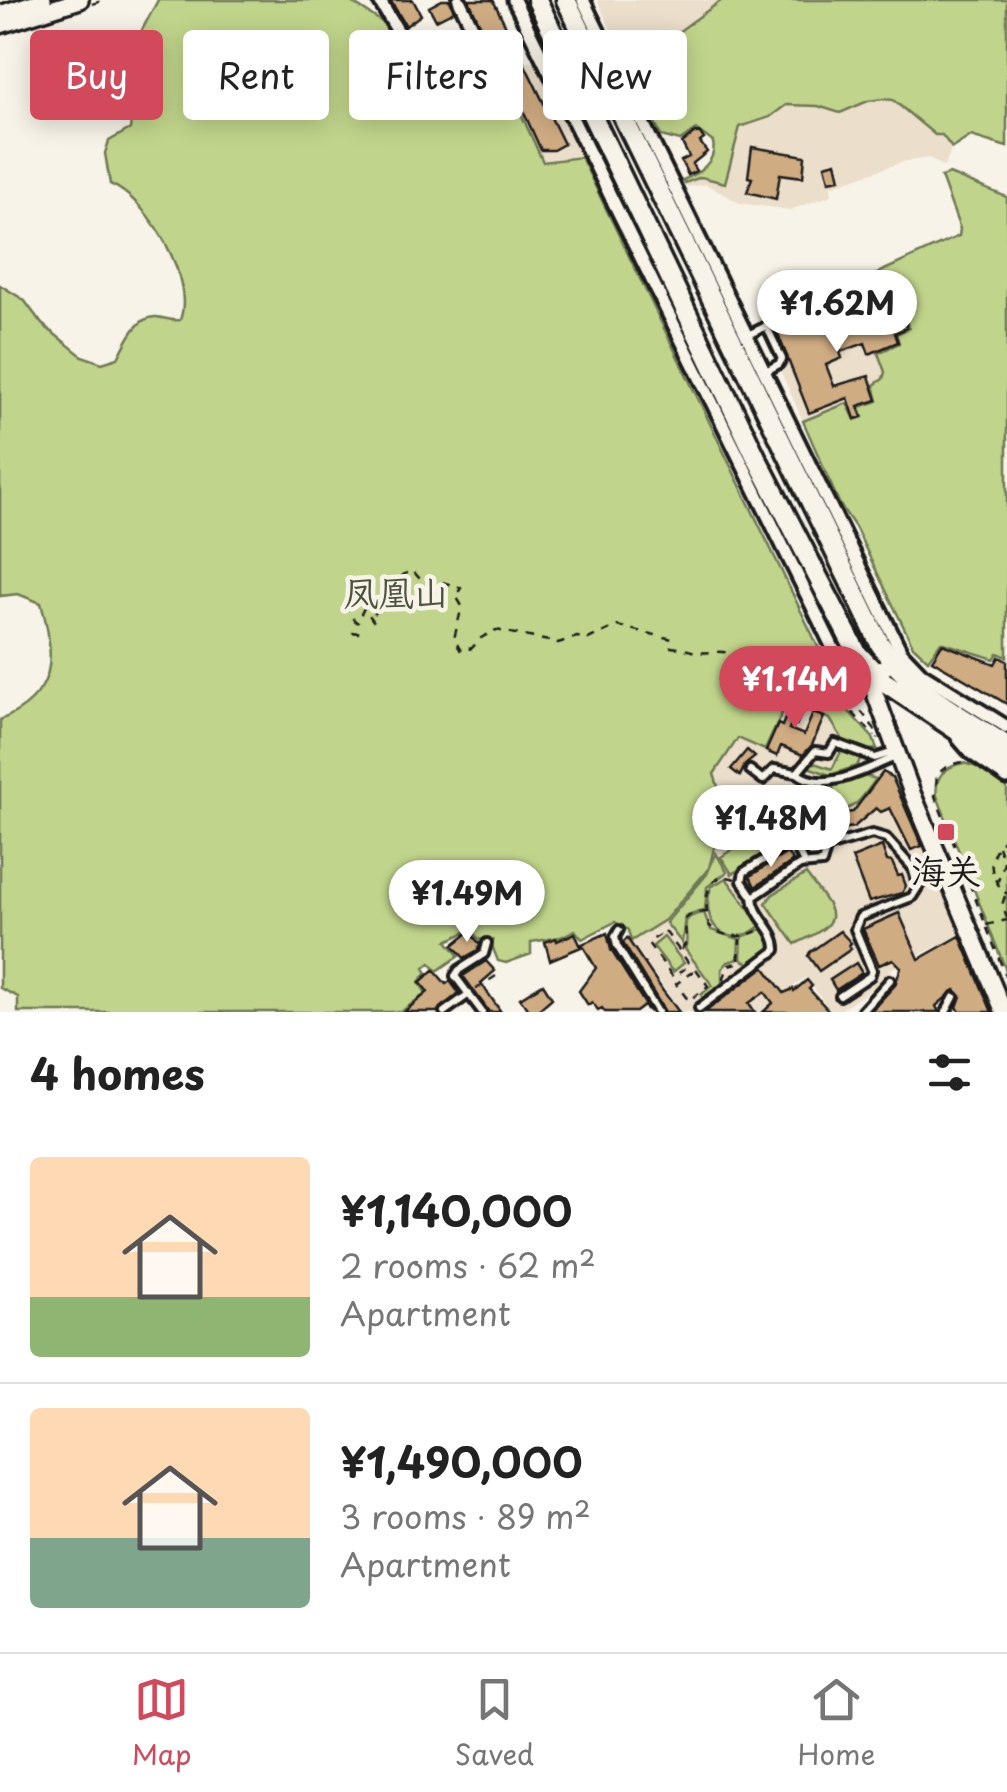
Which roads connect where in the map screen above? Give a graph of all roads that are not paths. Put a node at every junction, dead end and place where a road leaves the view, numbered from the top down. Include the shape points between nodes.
1 (43, 0) edge
2 (80, 0) edge
3 (379, 0) edge
4 (459, 0) edge
5 (514, 0) edge
6 (566, 0) edge
7 (583, 0) edge
8 (538, 2) edge
9 (0, 14) edge
10 (0, 25) edge
11 (527, 25) junction
12 (397, 30) dead end
13 (474, 30) edge
14 (551, 30) edge
15 (580, 30) edge
16 (594, 120) edge
17 (624, 120) edge
18 (705, 268) junction
19 (864, 298) dead end
20 (766, 325) junction
21 (741, 333) junction
22 (760, 372) junction
23 (774, 407) junction
24 (798, 478) junction
25 (764, 491) junction
26 (896, 667) junction
27 (878, 683) junction
28 (1007, 727) edge
29 (1007, 746) edge
30 (898, 753) junction
31 (1007, 764) edge
32 (750, 770) dead end
33 (798, 772) junction
34 (1007, 778) edge
35 (804, 863) junction
36 (943, 865) junction
37 (912, 867) junction
38 (918, 886) junction
39 (753, 897) junction
40 (620, 930) dead end
41 (487, 943) dead end
42 (890, 980) dead end
43 (468, 994) junction
44 (840, 996) dead end
45 (954, 997) dead end
46 (1007, 998) edge
47 (700, 1008) dead end
48 (444, 1012) edge
49 (482, 1012) edge
50 (658, 1012) edge
51 (861, 1012) edge
52 (946, 1012) edge
53 (1004, 1012) edge

1 - 9 main road
2 - 10 main road
3 - 12 street
4 - 13 street
5 - 11 street
6 - 15 main road
7 - 18 street
8 - 11 street
8 - 14 main road
11 - 25 street
16 - 25 main road via 756,457
17 - 18 main road
18 - 21 main road
19 - 20 lane
20 - 21 lane
20 - 22 lane via 782,359
21 - 22 main road
22 - 23 main road
23 - 24 main road
23 - 28 street via 906,659
24 - 25 main road
24 - 26 main road
25 - 27 main road
26 - 27 main road
26 - 29 main road
27 - 30 main road
27 - 31 main road
27 - 34 street
27 - 46 main road
30 - 33 lane via 826,782
30 - 33 lane via 874,758 835,742 829,753 815,751
30 - 36 main road
32 - 33 lane via 763,780 774,769
35 - 37 lane via 822,863 827,847 872,834 892,843
35 - 39 lane
35 - 39 lane via 796,847 786,846 744,872
36 - 37 lane
36 - 38 lane
36 - 53 main road
37 - 38 lane
38 - 44 lane via 912,897 860,917 855,929 872,970
39 - 47 lane via 776,950
40 - 50 lane via 617,946
41 - 43 lane via 484,954 456,972
42 - 51 lane
43 - 48 lane
43 - 49 lane
45 - 52 lane

